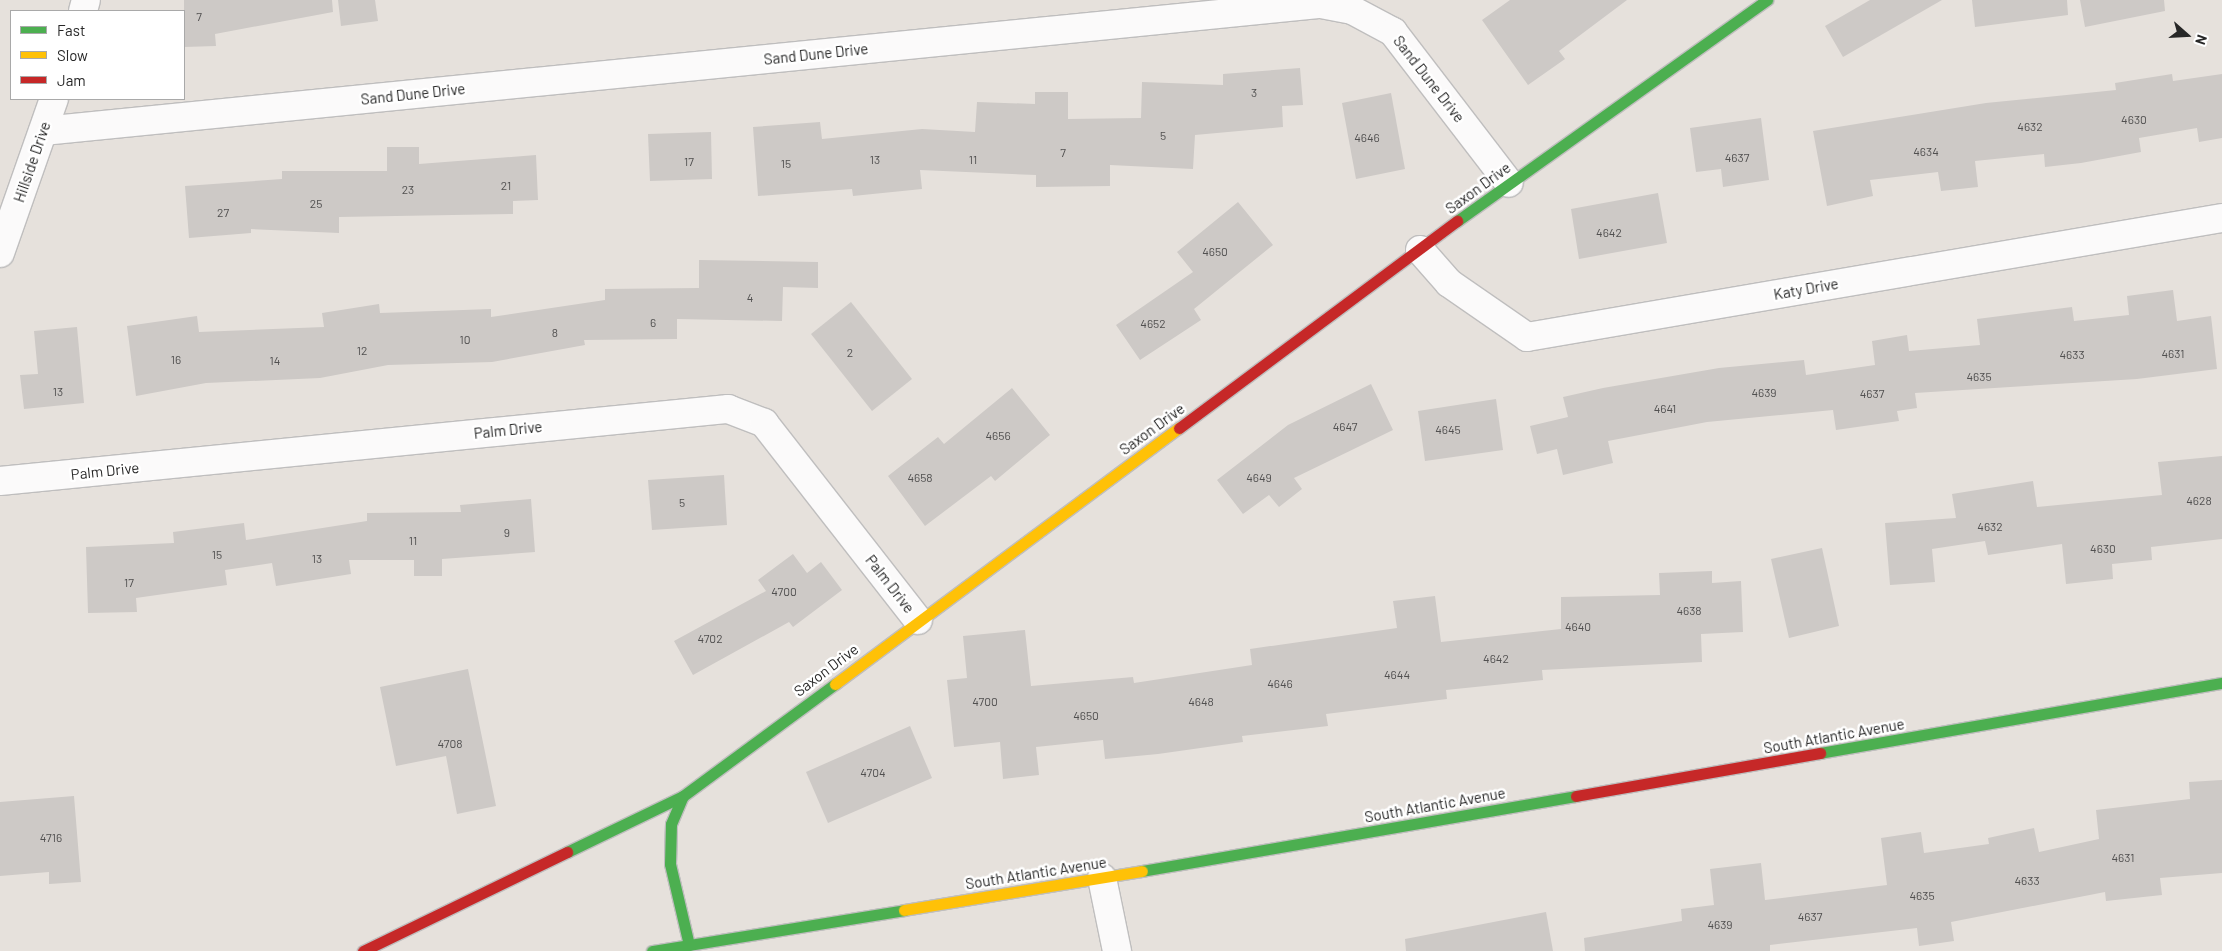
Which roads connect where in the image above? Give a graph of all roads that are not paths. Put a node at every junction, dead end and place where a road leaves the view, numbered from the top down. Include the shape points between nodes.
1 (1767, 0) edge
2 (54, 100) edge
3 (43, 131) junction
4 (1509, 183) junction
5 (2222, 218) edge
6 (1420, 250) junction
7 (0, 253) edge
8 (0, 481) edge
9 (918, 620) junction
10 (2222, 683) edge
11 (683, 796) junction
12 (1102, 878) junction
13 (689, 945) junction
14 (363, 951) edge
15 (652, 951) edge
16 (1117, 951) edge

1 - 4 street, Saxon Drive
2 - 3 street, Hillside Drive
3 - 4 street, Sand Dune Drive via 1321,4 1352,10 1393,32
3 - 7 street, Hillside Drive
4 - 6 street, Saxon Drive
5 - 6 street, Katy Drive via 1527,337 1449,283
6 - 9 street, Saxon Drive
8 - 9 street, Palm Drive via 728,408 764,423
9 - 11 street, Saxon Drive
10 - 12 street, South Atlantic Avenue
11 - 13 street, Saxon Drive via 671,824 670,864
11 - 14 street
12 - 13 street, South Atlantic Avenue
12 - 16 street
13 - 15 street, South Atlantic Avenue

